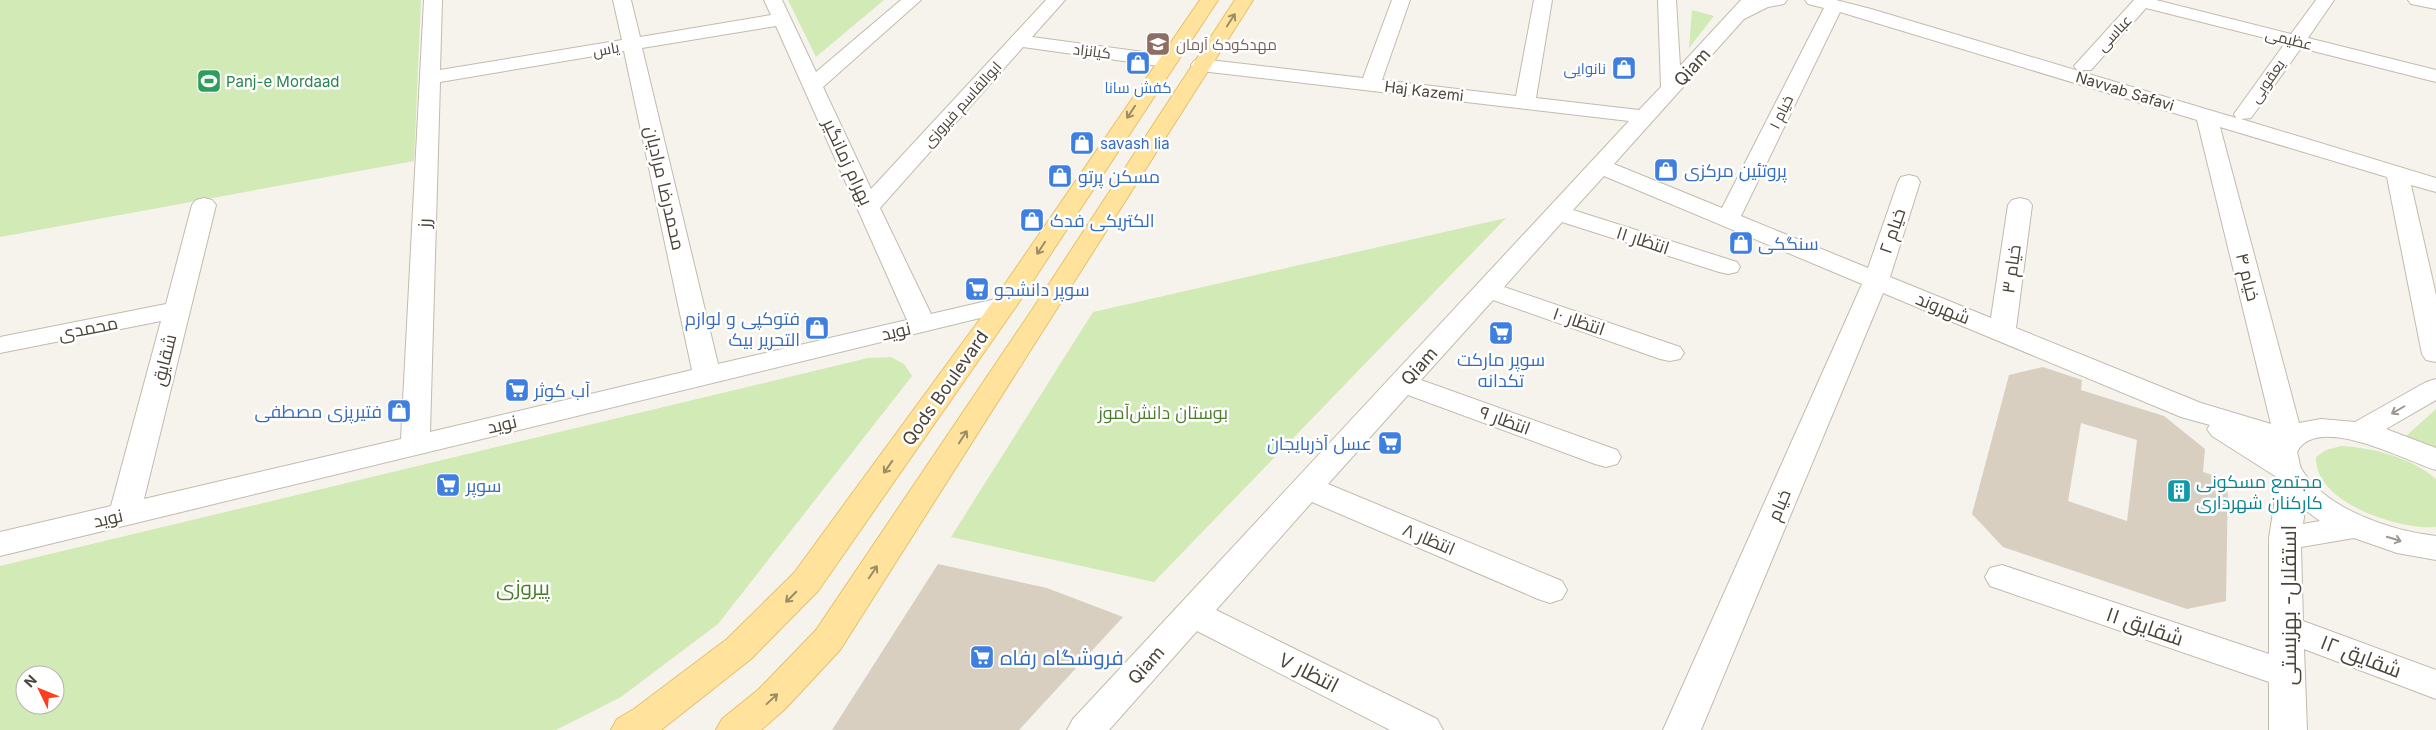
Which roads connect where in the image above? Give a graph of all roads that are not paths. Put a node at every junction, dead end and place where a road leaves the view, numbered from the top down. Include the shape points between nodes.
1 (433, 0) edge
2 (622, 0) edge
3 (912, 0) edge
4 (1056, 0) edge
5 (1208, 0) edge
6 (1244, 0) edge
7 (1401, 0) edge
8 (1543, 0) edge
9 (1667, 0) edge
10 (1778, 0) edge
11 (2324, 0) edge
12 (2417, 0) edge
13 (2144, 1) edge
14 (1824, 2) edge
15 (2436, 4) edge
16 (1871, 6) edge
17 (1746, 7) edge
18 (778, 9) edge
19 (2296, 41) junction
20 (1019, 42) junction
21 (632, 44) junction
22 (1166, 61) junction
23 (1201, 65) junction
24 (2084, 66) junction
25 (2436, 76) edge
26 (430, 78) junction
27 (1371, 84) junction
28 (813, 86) junction
29 (1671, 90) junction
30 (1525, 103) junction
31 (2244, 114) junction
32 (2207, 116) junction
33 (1646, 117) junction
34 (1600, 167) junction
35 (2436, 171) edge
36 (2397, 173) junction
37 (1909, 182) dead end
38 (2436, 185) edge
39 (204, 205) dead end
40 (2020, 205) dead end
41 (868, 207) junction
42 (1558, 213) junction
43 (1728, 218) junction
44 (1728, 267) dead end
45 (1876, 280) junction
46 (1488, 290) junction
47 (1004, 305) junction
48 (177, 310) junction
49 (1045, 310) junction
50 (922, 324) junction
51 (2002, 332) junction
52 (0, 345) edge
53 (1670, 353) dead end
54 (2436, 354) edge
55 (708, 375) junction
56 (1403, 383) junction
57 (2436, 388) edge
58 (2191, 410) junction
59 (2360, 432) junction
60 (2290, 439) junction
61 (415, 445) junction
62 (1606, 457) dead end
63 (2436, 460) edge
64 (2289, 474) junction
65 (1308, 488) junction
66 (125, 514) junction
67 (2358, 526) junction
68 (2285, 538) junction
69 (0, 544) edge
70 (2434, 549) edge
71 (2002, 577) dead end
72 (1550, 590) dead end
73 (1193, 614) junction
74 (2286, 628) junction
75 (2287, 674) junction
76 (2436, 685) edge
77 (630, 730) edge
78 (735, 730) edge
79 (1086, 730) edge
80 (1424, 730) edge
81 (1682, 730) edge
82 (2288, 730) edge

1 - 26 street, رز
2 - 21 street, محمدرضا مرادیان
3 - 28 street
4 - 20 street, ابوالقاسم فیروزی
5 - 22 main road, Qods Boulevard
23 -> 6 main road
7 - 27 street
8 - 30 street
9 - 29 street
10 - 17 street
11 - 19 street, یعقوبی
12 - 15 street
13 - 19 street, عظیمی
13 - 24 street, عباسی
14 - 16 street, Navvab Safavi
14 - 43 street, خیام ۱
16 - 24 street, Navvab Safavi
16 - 32 street, Navvab Safavi
17 - 29 street, Qiam
18 - 21 street, یاس
18 - 28 street, بهرام زمانگیر
19 - 25 street, عظیمی
19 - 31 street, یعقوبی
20 - 22 street, کیانزاد
20 - 41 street, ابوالقاسم فیروزی
21 - 26 street, یاس
21 - 55 street, محمدرضا مرادیان
22 - 23 main road
22 -> 47 main road, Qods Boulevard
23 - 27 street, Haj Kazemi
23 - 49 main road
24 - 31 street, Navvab Safavi
26 - 61 street, رز
27 - 30 street, Haj Kazemi
28 - 41 street, بهرام زمانگیر
29 - 33 street, Qiam
30 - 33 street, Haj Kazemi
31 - 35 street, Navvab Safavi
32 - 36 street, Navvab Safavi
32 - 60 street, خیام ۴
33 - 34 street, Qiam
34 - 42 street, Qiam
34 - 43 street, شهروند
36 - 38 street, Navvab Safavi
36 - 54 street
37 - 45 street, خیام ۲
39 - 48 street, شقایق
40 - 51 street, خیام ۳
41 - 50 street, بهرام زمانگیر
42 - 44 street, انتظار ۱۱
42 - 46 street, Qiam
43 - 45 street, شهروند
45 - 51 street, شهروند
45 - 81 street, خیام
46 - 53 street, انتظار ۱۰
46 - 56 street, Qiam
47 - 49 main road
47 - 50 street, نوید
47 -> 77 main road, Qods Boulevard via 806,582 739,649
48 - 52 street, محمدی
48 - 66 street, شقایق
78 -> 49 main road via 772,699 828,640
50 - 55 street, نوید
51 - 58 street, شهروند
55 - 61 street, نوید
56 - 62 street, انتظار ۹
56 - 65 street, Qiam
57 -> 59 street
58 - 60 street, شهروند
58 - 64 street
59 - 60 street via 2330,428 2306,431
59 - 63 street via 2393,441
60 - 64 street, استقلال- بهزیستی via 2282,452
61 - 66 street, نوید
64 - 67 street via 2309,496
64 - 68 street, استقلال- بهزیستی
65 - 72 street, انتظار ۸
65 - 73 street, Qiam
66 - 69 street, نوید
67 - 68 street
67 -> 70 street via 2395,540
68 - 74 street, استقلال- بهزیستی
71 - 75 street, شقایق ۱۱
73 - 79 street, Qiam
73 - 80 street, انتظار ۷
74 - 75 street, استقلال- بهزیستی
74 - 76 street, شقایق ۱۲
75 - 82 street, استقلال- بهزیستی

